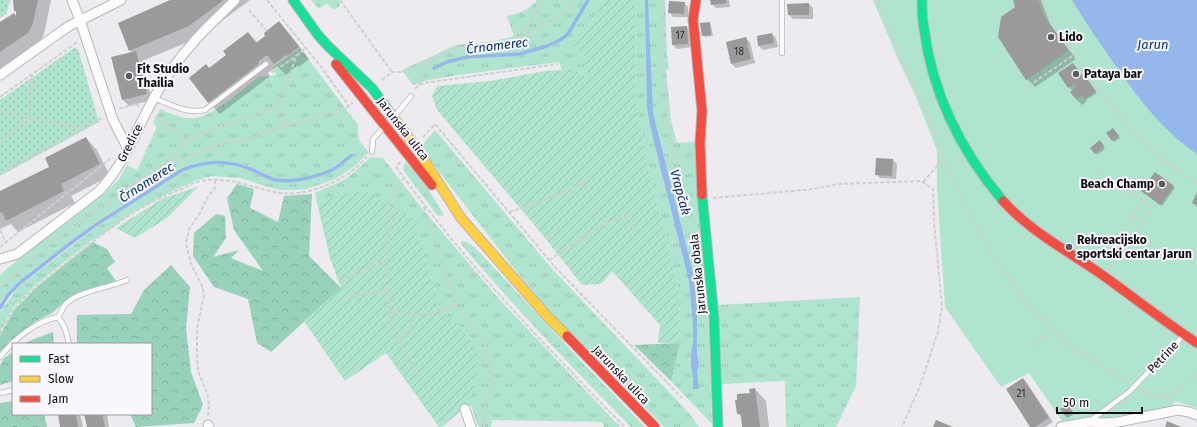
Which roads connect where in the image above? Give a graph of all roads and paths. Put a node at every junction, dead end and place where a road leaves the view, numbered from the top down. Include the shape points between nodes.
1 (72, 0) edge
2 (120, 0) edge
3 (235, 0) edge
4 (267, 0) edge
5 (282, 0) edge
6 (293, 0) edge
7 (340, 0) edge
8 (543, 0) edge
9 (573, 0) edge
10 (662, 0) edge
11 (696, 0) edge
12 (782, 0) edge
13 (878, 0) edge
14 (922, 0) edge
15 (1042, 0) edge
16 (249, 10) dead end
17 (80, 20) junction
18 (267, 31) dead end
19 (519, 38) junction
20 (79, 46) dead end
21 (306, 48) junction
22 (782, 53) dead end
23 (1074, 55) junction
24 (296, 56) junction
25 (431, 60) junction
26 (266, 64) joint
27 (558, 64) dead end
28 (392, 72) junction
29 (32, 74) junction
30 (0, 75) edge
31 (377, 84) dead end
32 (418, 86) junction
33 (1024, 89) dead end
34 (411, 96) joint
35 (0, 97) edge
36 (154, 98) junction
37 (353, 103) dead end
38 (276, 106) junction
39 (349, 106) junction
40 (142, 108) dead end
41 (116, 110) dead end
42 (0, 111) edge
43 (105, 115) dead end
44 (154, 116) dead end
45 (394, 117) junction
46 (30, 119) junction
47 (287, 125) junction
48 (385, 126) junction
49 (84, 128) junction
50 (422, 138) dead end
51 (188, 139) junction
52 (0, 140) edge
53 (128, 149) junction
54 (372, 152) joint
55 (111, 158) dead end
56 (943, 159) junction
57 (401, 162) dead end
58 (166, 164) junction
59 (1095, 168) dead end
60 (0, 174) edge
61 (404, 177) junction
62 (215, 180) junction
63 (586, 182) dead end
64 (923, 182) junction
65 (1197, 183) edge
66 (702, 199) junction
67 (1143, 201) junction
68 (423, 204) junction
69 (509, 212) junction
70 (691, 218) dead end
71 (0, 230) edge
72 (634, 231) dead end
73 (6, 242) junction
74 (0, 247) edge
75 (0, 259) edge
76 (549, 260) junction
77 (388, 261) junction
78 (505, 270) junction
79 (1095, 271) junction
80 (1105, 278) junction
81 (127, 280) dead end
82 (343, 282) dead end
83 (0, 287) edge
84 (388, 290) junction
85 (348, 299) dead end
86 (456, 305) junction
87 (389, 314) junction
88 (412, 314) junction
89 (58, 317) junction
90 (1052, 330) junction
91 (0, 334) edge
92 (1184, 335) junction
93 (398, 339) junction
94 (13, 343) edge
95 (69, 343) edge
96 (1197, 343) edge
97 (12, 344) edge
98 (1033, 346) dead end
99 (0, 357) edge
100 (418, 373) dead end
101 (1197, 375) edge
102 (1130, 384) dead end
103 (12, 390) edge
104 (1142, 390) dead end
105 (0, 393) edge
106 (682, 398) dead end
107 (465, 409) dead end
108 (1197, 415) edge
109 (1089, 422) junction
110 (620, 423) junction
111 (208, 426) edge
112 (471, 427) edge
113 (484, 427) edge
114 (616, 427) edge
115 (625, 427) edge
116 (655, 427) edge
117 (718, 427) edge
118 (902, 427) edge
119 (1061, 427) edge

1 - 17 street
2 - 17 street
3 - 36 street, Gredice via 193,43
4 - 21 path
5 - 48 street, Jarunska ulica
6 - 45 street, Jarunska ulica via 318,35 364,79
7 - 28 path
8 - 19 path
9 - 19 path via 560,16
10 - 70 path via 666,108 670,135
11 - 66 street, Jarunska obala via 694,19 701,104
12 - 22 lane
13 - 56 path via 932,126
14 - 79 street via 929,61 940,94 957,136 980,173 1004,202 1035,229
15 - 23 path via 1050,19
16 - 18 path
17 - 30 street
17 - 53 street via 113,120
19 - 25 path via 495,45 454,48
20 - 29 path via 76,43
21 - 24 path
21 - 39 path
23 - 33 path
23 - 65 path via 1132,131 1154,153
24 - 26 path via 273,72
24 - 38 path via 285,91
25 - 28 path via 405,72
25 - 32 path
26 - 36 lane via 206,110 186,111
27 - 32 path via 424,83
28 - 31 path
29 - 35 path
29 - 46 path
32 - 34 path
34 - 45 lane
36 - 53 street, Gredice
37 - 39 path
38 - 47 path
38 - 51 path via 263,114 226,124
39 - 47 path
40 - 41 path via 135,104
42 - 46 path
43 - 49 path
44 - 51 path
45 - 48 lane
45 - 78 street, Jarunska ulica via 461,218
46 - 49 path
46 - 52 path
47 - 58 path via 254,137 206,149
48 - 54 lane via 373,139
48 - 78 street, Jarunska ulica via 432,185 444,208 466,236
49 - 60 path
50 - 69 path via 435,124
51 - 58 path
53 - 75 street, Gredice via 117,169 99,190 17,254
54 - 62 path via 344,177 311,191 276,193 233,181
55 - 73 path
56 - 64 path
56 - 90 path via 995,260
57 - 61 path via 396,167
58 - 83 path via 128,187 54,241
59 - 67 path
61 - 68 path
61 - 77 path via 388,209
62 - 91 path via 200,181 166,196 132,214 95,240 26,296 14,309
62 - 111 path via 215,188 189,228 186,243 190,264 204,295 197,329 197,356 198,371 209,404
63 - 69 path
64 - 66 path via 921,180 838,184 814,189
64 - 118 path via 933,189 942,307 938,332 920,386
66 - 117 street, Jarunska obala via 714,318
67 - 79 path
67 - 80 path via 1152,207
68 - 86 path
68 - 110 path via 468,260
69 - 76 path
71 - 73 path
72 - 76 path via 629,215 607,222
73 - 74 path
76 - 106 path
77 - 82 path via 378,263
77 - 84 path
78 - 116 street, Jarunska ulica
79 - 80 street
80 - 92 street
81 - 89 lane via 70,300
84 - 85 path
84 - 87 path
86 - 88 path via 440,313
86 - 113 path via 484,340 492,385 483,414
87 - 88 path
87 - 93 path
88 - 93 path via 410,333
89 - 94 lane via 33,327
89 - 95 lane
90 - 98 path
90 - 102 path via 1073,348
92 - 96 street
92 - 109 lane, Petrine via 1132,389
93 - 100 path
97 - 99 lane
101 - 104 path via 1176,390 1162,396
103 - 105 lane
107 - 112 street
108 - 109 street via 1178,410 1118,422
109 - 119 street, Petrine
110 - 114 path
110 - 115 path

